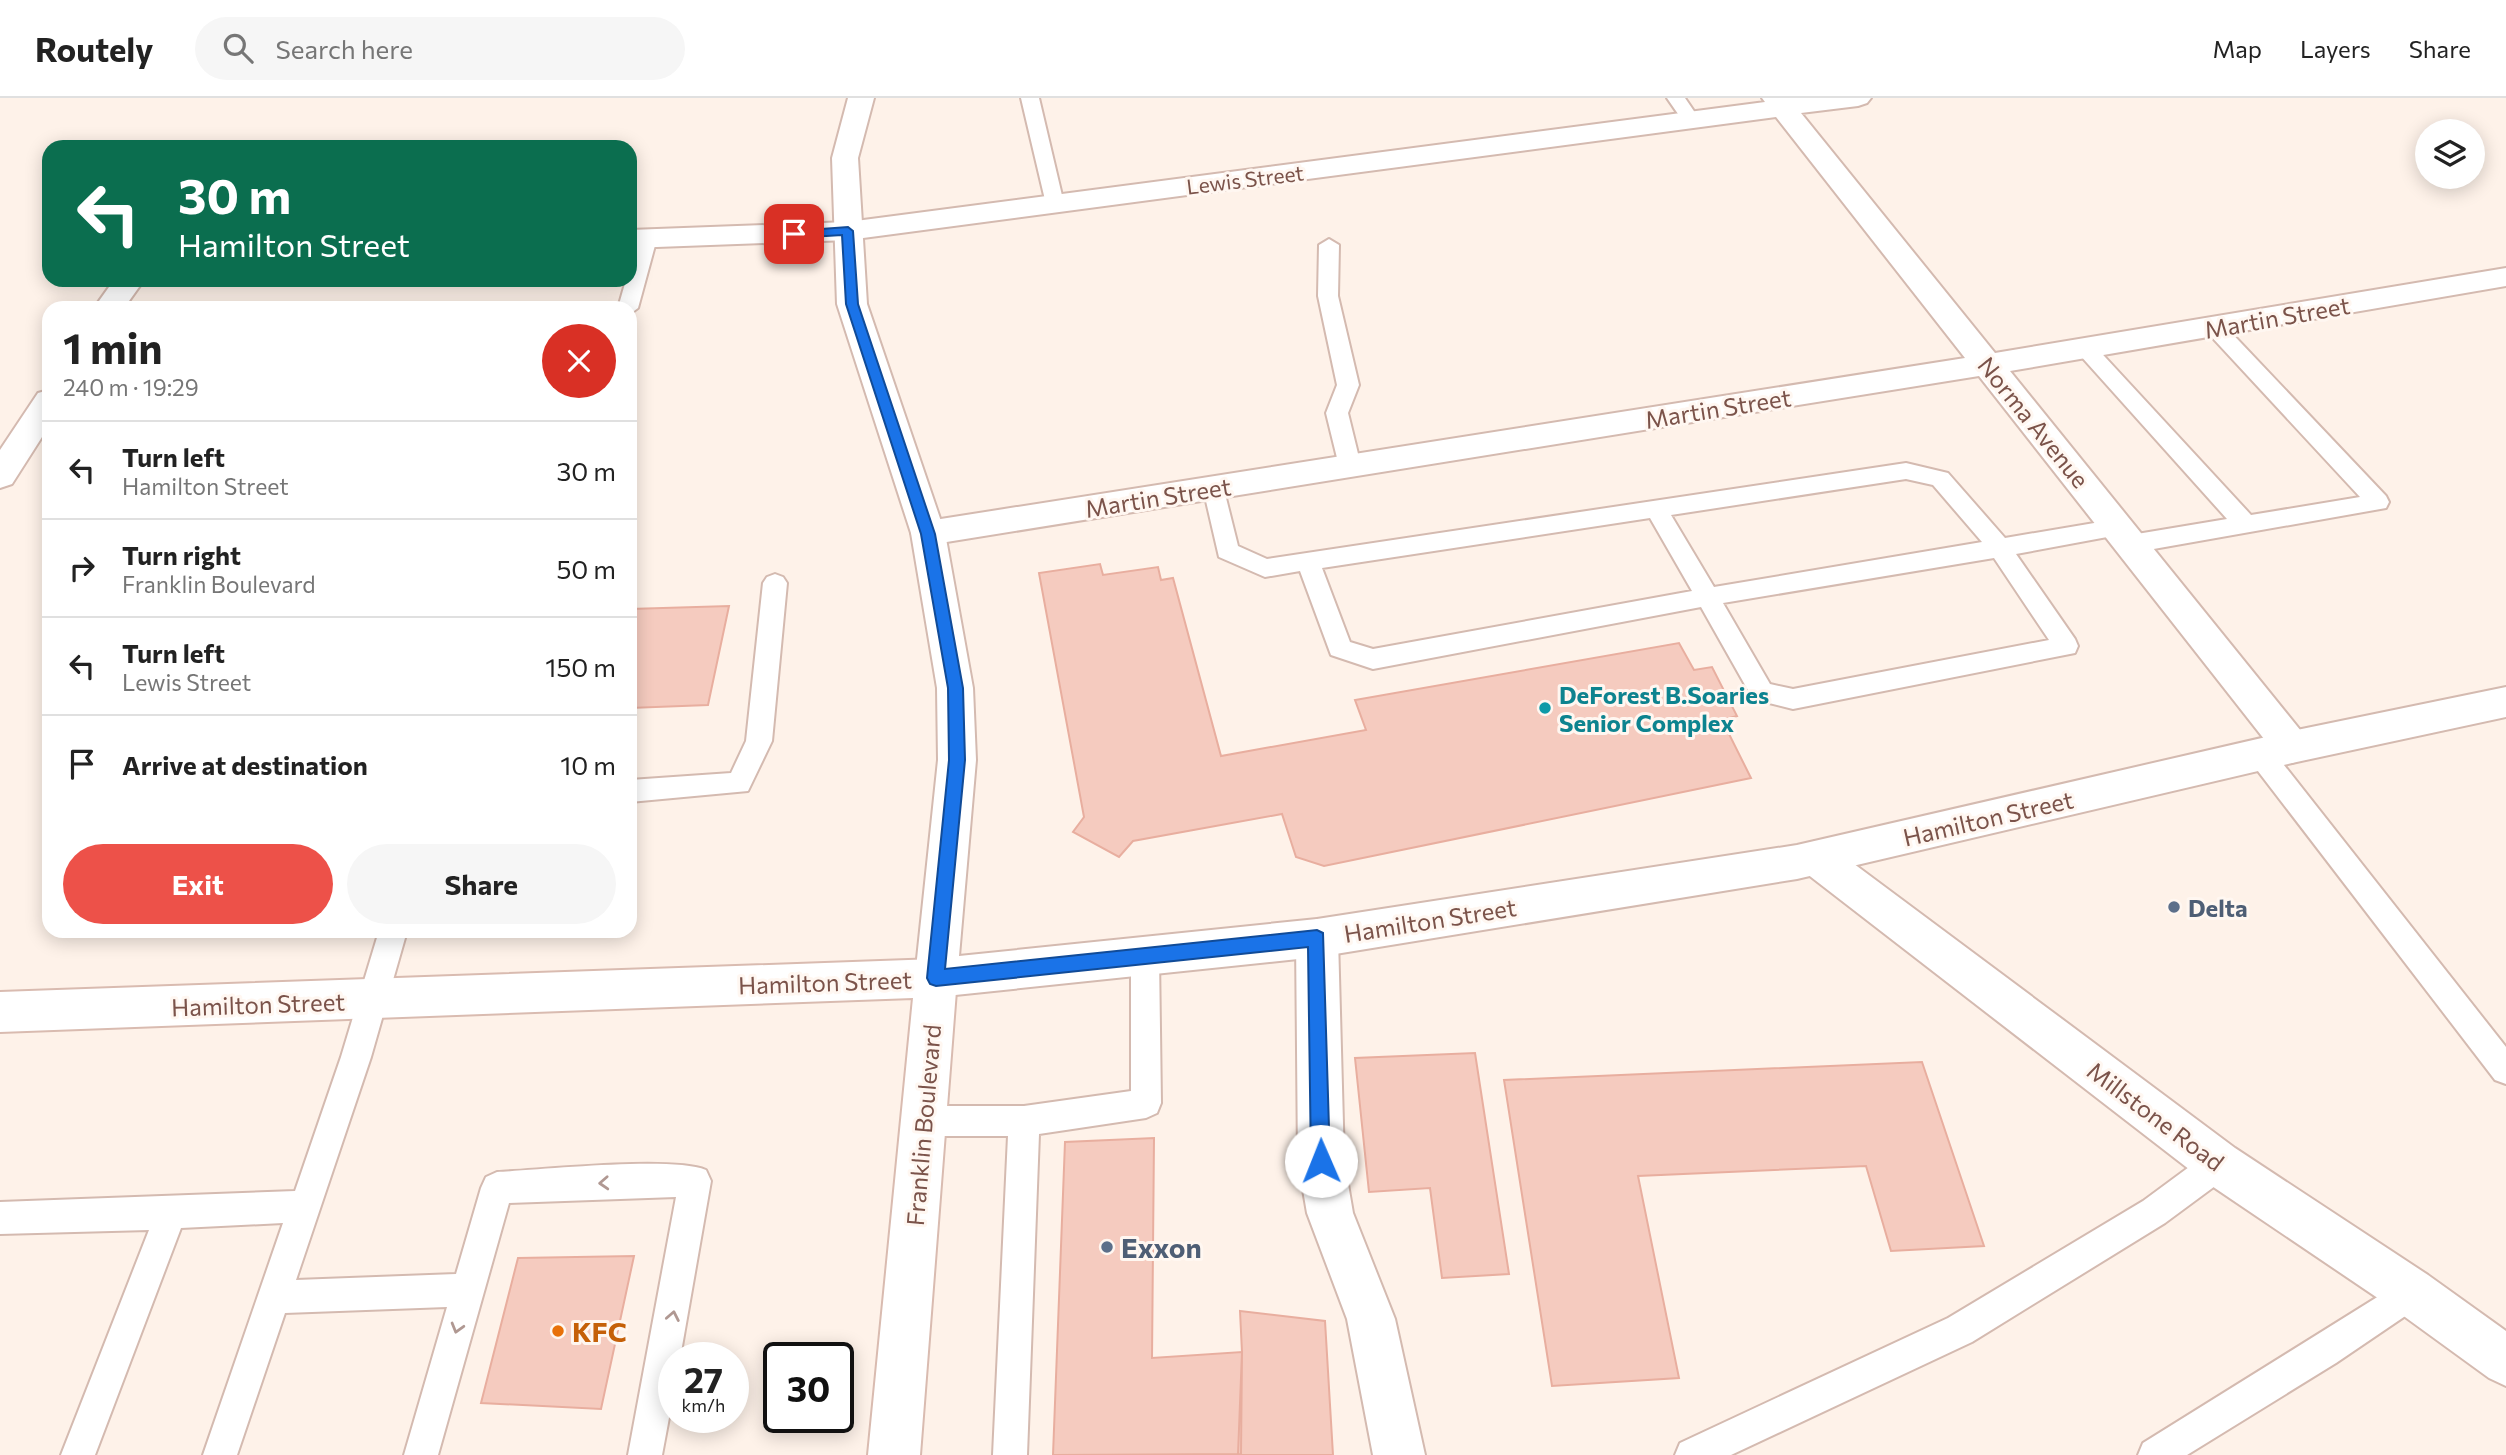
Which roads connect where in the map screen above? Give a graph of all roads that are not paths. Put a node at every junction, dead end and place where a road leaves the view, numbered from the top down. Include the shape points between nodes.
1 (861, 98) edge
2 (1030, 98) edge
3 (1857, 98) edge
4 (1779, 103) edge
5 (1683, 109) edge
6 (1055, 204) junction
7 (848, 231) junction
8 (638, 238) edge
9 (1329, 245) dead end
10 (2506, 277) edge
11 (2215, 328) junction
12 (2086, 349) junction
13 (1989, 365) junction
14 (42, 412) edge
15 (1350, 466) junction
16 (0, 476) edge
17 (1214, 488) junction
18 (1656, 508) junction
19 (2245, 525) junction
20 (928, 534) junction
21 (2124, 536) junction
22 (2000, 548) junction
23 (1308, 562) junction
24 (775, 583) dead end
25 (1707, 597) junction
26 (2506, 702) edge
27 (2276, 750) junction
28 (637, 790) edge
29 (1816, 858) junction
30 (391, 938) edge
31 (1317, 938) junction
32 (1145, 956) junction
33 (936, 978) junction
34 (373, 1000) junction
35 (0, 1012) edge
36 (2506, 1070) edge
37 (924, 1121) junction
38 (1024, 1121) junction
39 (2220, 1164) junction
40 (305, 1206) junction
41 (171, 1213) junction
42 (0, 1218) edge
43 (468, 1290) junction
44 (2411, 1292) junction
45 (273, 1297) junction
46 (2506, 1361) edge
47 (78, 1455) edge
48 (220, 1455) edge
49 (421, 1455) edge
50 (645, 1455) edge
51 (894, 1455) edge
52 (1010, 1455) edge
53 (1399, 1455) edge
54 (1692, 1455) edge
55 (2155, 1455) edge

1 - 7 street, Franklin Boulevard via 845,158
2 - 6 lane
3 - 4 street, Lewis Street
4 - 5 street, Lewis Street
4 - 13 street, Norma Avenue
5 - 6 street, Lewis Street
6 - 7 street, Lewis Street
7 - 8 street, Lewis Street
7 - 20 street, Franklin Boulevard via 852,304
9 - 15 lane via 1328,296 1348,385 1337,413
10 - 11 street, Martin Street
11 - 12 street, Martin Street
11 - 19 lane via 2378,502
12 - 13 street, Martin Street
12 - 19 lane
13 - 15 street, Martin Street
13 - 21 street, Norma Avenue
14 - 16 street
15 - 17 street, Martin Street
17 - 20 street, Martin Street
17 - 23 lane via 1227,551 1265,568
18 - 22 lane via 1906,471 1940,479
18 - 23 lane
18 - 25 lane
19 - 21 lane
20 - 33 street, Franklin Boulevard via 955,688 957,760
21 - 22 lane
21 - 27 street, Norma Avenue
22 - 25 lane
22 - 25 lane via 2066,646 1793,699 1762,692
23 - 25 lane via 1340,648 1373,659
24 - 28 lane via 759,741 738,783
26 - 27 street, Hamilton Street
27 - 29 street, Hamilton Street
27 - 36 lane
29 - 31 street, Hamilton Street
29 - 39 street, Millstone Road
30 - 34 lane
31 - 32 street, Hamilton Street
31 - 53 street via 1324,1188 1371,1319
32 - 33 street, Hamilton Street
32 - 38 lane via 1146,1103
33 - 34 street, Hamilton Street
33 - 37 street, Franklin Boulevard
34 - 35 street, Hamilton Street
34 - 40 lane
37 - 38 lane
37 - 51 street, Franklin Boulevard
38 - 52 lane
39 - 44 street, Millstone Road
39 - 54 lane via 2154,1213 1960,1330
40 - 41 lane
40 - 45 lane
41 - 42 lane
41 - 47 lane
43 - 45 lane
43 -> 49 lane
50 -> 43 lane via 695,1181 497,1188
44 - 46 street, Millstone Road
44 - 55 lane
45 - 48 lane

